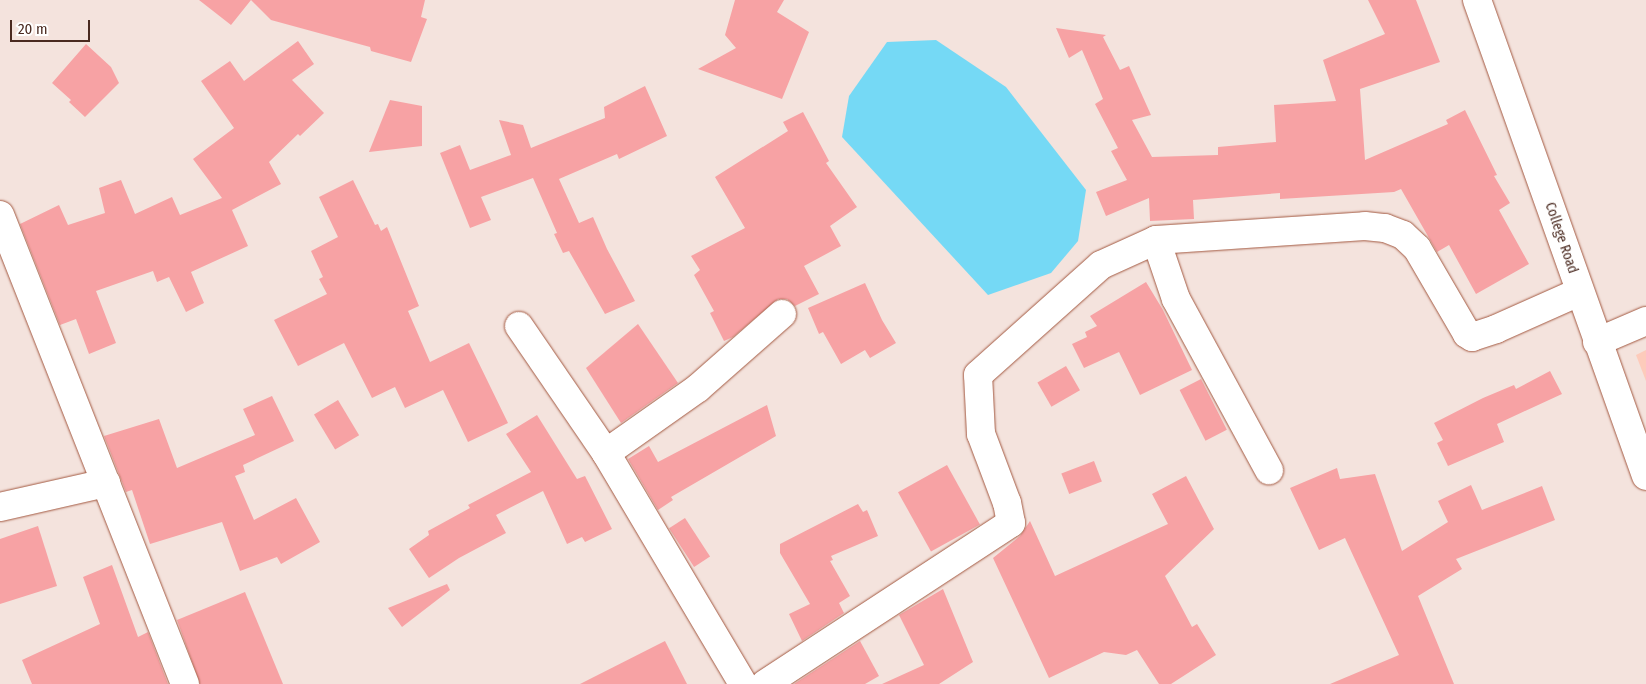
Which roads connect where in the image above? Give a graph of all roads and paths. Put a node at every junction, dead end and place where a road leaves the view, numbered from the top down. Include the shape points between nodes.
1 (1477, 0) edge
2 (0, 215) edge
3 (1156, 240) junction
4 (1579, 292) junction
5 (782, 314) dead end
6 (1646, 321) edge
7 (519, 326) dead end
8 (1597, 342) junction
9 (606, 453) junction
10 (1269, 470) dead end
11 (1646, 476) edge
12 (106, 483) junction
13 (0, 506) edge
14 (185, 684) edge
15 (744, 684) edge
16 (765, 684) edge

1 - 4 street, College Road
2 - 12 street
3 - 4 street via 1365,226 1384,228 1403,235 1417,248 1467,334 1472,336 1496,329
3 - 10 street via 1176,299
3 - 16 street via 1101,265 978,375 981,434 1007,503 1011,524
4 - 8 street, College Road
5 - 9 street via 698,388
6 - 8 street
7 - 9 street
8 - 11 street, College Road
9 - 15 street
12 - 13 street
12 - 14 street

